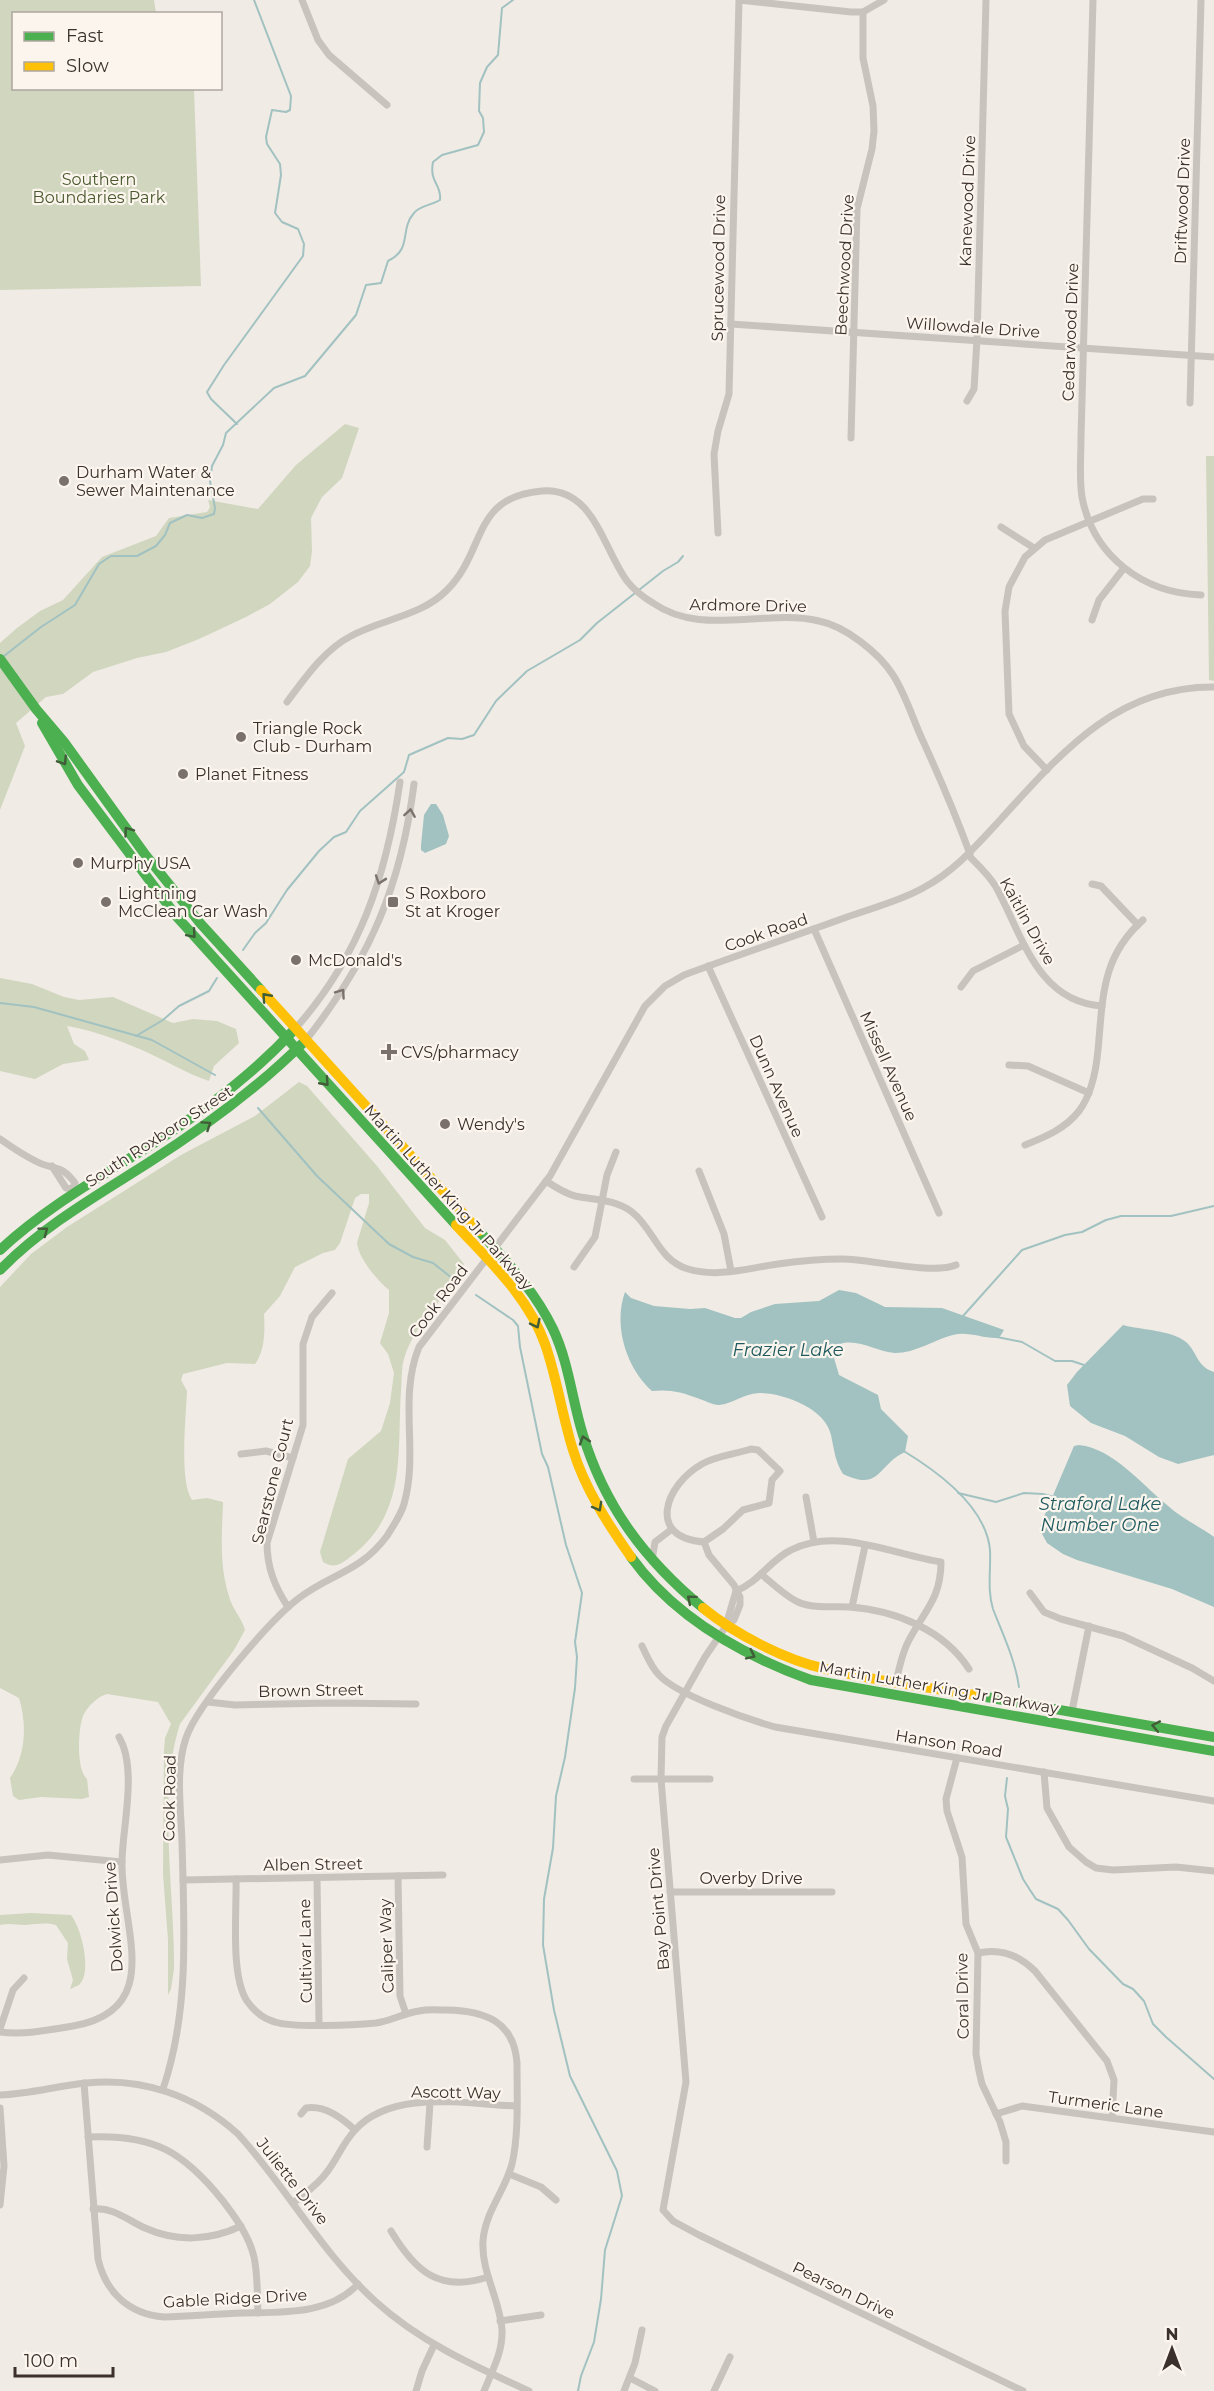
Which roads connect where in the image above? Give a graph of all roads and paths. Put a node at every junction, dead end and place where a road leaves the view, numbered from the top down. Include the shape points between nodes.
1 (302, 0) edge
2 (739, 0) edge
3 (884, 0) edge
4 (986, 0) edge
5 (1093, 0) edge
6 (1201, 0) edge
7 (863, 12) junction
8 (387, 105) dead end
9 (731, 324) junction
10 (854, 333) junction
11 (976, 340) junction
12 (1084, 348) junction
13 (1191, 355) junction
14 (1214, 357) edge
15 (967, 401) dead end
16 (1190, 403) dead end
17 (851, 438) dead end
18 (1153, 499) dead end
19 (1089, 521) junction
20 (1001, 527) dead end
21 (718, 533) dead end
22 (1034, 548) junction
23 (1124, 568) junction
24 (1201, 596) dead end
25 (1092, 620) dead end
26 (0, 659) edge
27 (1214, 687) edge
28 (287, 702) dead end
29 (36, 710) junction
30 (1047, 770) junction
31 (400, 782) dead end
32 (414, 784) dead end
33 (969, 855) junction
34 (1092, 884) dead end
35 (814, 929) junction
36 (1023, 945) junction
37 (708, 966) junction
38 (961, 987) dead end
39 (1102, 1006) junction
40 (295, 1029) junction
41 (286, 1039) junction
42 (306, 1040) junction
43 (296, 1050) junction
44 (1009, 1065) dead end
45 (1089, 1093) junction
46 (0, 1138) edge
47 (1025, 1145) dead end
48 (616, 1152) dead end
49 (699, 1172) dead end
50 (546, 1181) junction
51 (73, 1191) junction
52 (602, 1200) junction
53 (939, 1213) dead end
54 (822, 1216) dead end
55 (495, 1248) junction
56 (0, 1250) edge
57 (488, 1258) junction
58 (956, 1265) dead end
59 (574, 1267) dead end
60 (0, 1270) edge
61 (730, 1271) junction
62 (332, 1293) dead end
63 (241, 1454) dead end
64 (293, 1458) junction
65 (806, 1497) dead end
66 (672, 1529) junction
67 (635, 1540) junction
68 (656, 1542) junction
69 (704, 1542) junction
70 (814, 1542) junction
71 (865, 1546) junction
72 (652, 1562) junction
73 (761, 1574) junction
74 (736, 1591) junction
75 (1030, 1593) dead end
76 (288, 1607) junction
77 (852, 1607) junction
78 (726, 1626) junction
79 (918, 1626) junction
80 (1089, 1626) junction
81 (718, 1637) junction
82 (642, 1646) dead end
83 (969, 1669) dead end
84 (1214, 1681) edge
85 (896, 1682) junction
86 (684, 1692) junction
87 (208, 1702) junction
88 (416, 1704) dead end
89 (1072, 1711) junction
90 (119, 1737) dead end
91 (1214, 1737) edge
92 (1214, 1751) edge
93 (957, 1758) junction
94 (1044, 1772) junction
95 (634, 1779) dead end
96 (661, 1779) junction
97 (710, 1779) dead end
98 (1214, 1801) edge
99 (0, 1860) edge
100 (122, 1862) junction
101 (1214, 1871) edge
102 (443, 1875) dead end
103 (398, 1876) junction
104 (317, 1878) junction
105 (236, 1879) junction
106 (183, 1880) junction
107 (670, 1892) junction
108 (832, 1892) dead end
109 (978, 1953) junction
110 (24, 1978) dead end
111 (406, 2014) junction
112 (319, 2024) junction
113 (0, 2030) edge
114 (84, 2083) junction
115 (163, 2090) junction
116 (0, 2095) edge
117 (430, 2103) junction
118 (516, 2106) junction
119 (0, 2108) edge
120 (301, 2114) dead end
121 (996, 2114) junction
122 (1112, 2118) junction
123 (355, 2130) junction
124 (1214, 2132) edge
125 (88, 2137) junction
126 (427, 2147) dead end
127 (1006, 2161) dead end
128 (509, 2174) junction
129 (556, 2200) dead end
130 (293, 2203) junction
131 (663, 2204) joint
132 (0, 2205) edge
133 (93, 2209) junction
134 (241, 2226) junction
135 (391, 2231) dead end
136 (488, 2277) junction
137 (357, 2284) junction
138 (258, 2313) junction
139 (541, 2314) dead end
140 (500, 2321) junction
141 (642, 2330) dead end
142 (434, 2345) junction
143 (730, 2357) dead end
144 (491, 2374) junction
145 (630, 2378) junction
146 (417, 2391) edge
147 (484, 2391) edge
148 (528, 2391) edge
149 (624, 2391) edge
150 (655, 2391) edge
151 (714, 2391) edge
152 (1023, 2391) edge

1 - 8 street via 318,40 329,55
2 - 7 street
2 - 9 street, Sprucewood Drive
3 - 7 street
4 - 11 street, Kanewood Drive
5 - 12 street, Cedarwood Drive
6 - 13 street, Driftwood Drive
7 - 10 street, Beechwood Drive via 863,58 874,131 857,209
9 - 10 street, Willowdale Drive
9 - 21 street, Sprucewood Drive via 729,394 714,454
10 - 11 street, Willowdale Drive
10 - 17 street, Beechwood Drive
11 - 12 street, Willowdale Drive
11 - 15 street, Kanewood Drive via 974,389
12 - 13 street, Willowdale Drive
12 - 19 street, Cedarwood Drive via 1081,482
13 - 14 street, Willowdale Drive
13 - 16 street, Driftwood Drive
18 - 19 street via 1143,499
19 - 22 street via 1057,533
19 - 23 street, Cedarwood Drive via 1102,545
20 - 22 street
22 - 30 street via 1018,568 1006,598 1007,701 1017,736
23 - 24 street, Cedarwood Drive via 1160,589
23 - 25 street via 1100,600
26 - 29 main road, Martin Luther King Jr Parkway
27 - 30 street, Cook Road via 1179,690 1117,712 1081,735
28 - 33 street, Ardmore Drive via 320,660 347,638 420,609 444,593 466,566 486,520 496,507 509,499 540,491 553,492 585,508 627,580 667,612 709,621 801,618 824,622 866,646 896,680
40 -> 29 main road, Martin Luther King Jr Parkway via 173,890
29 -> 41 main road, Martin Luther King Jr Parkway via 78,785 153,886
30 - 33 street, Cook Road
31 -> 40 street, South Roxboro Street via 383,871 360,931 325,992
42 -> 32 street, South Roxboro Street via 344,989 380,920 399,866
33 - 35 street, Cook Road via 923,888
33 - 36 street, Kaitlin Drive via 994,884
34 - 39 street via 1101,886 1141,922 1124,940 1109,967
35 - 37 street, Cook Road
35 - 53 street, Missell Avenue
36 - 38 street via 973,971
36 - 39 street, Kaitlin Drive via 1040,973 1056,989 1075,1000
37 - 50 street, Cook Road via 665,986 645,1006
37 - 54 street, Dunn Avenue
39 - 45 street via 1096,1068
40 - 41 main road, South Roxboro Street
40 - 42 main road, Martin Luther King Jr Parkway
41 - 43 main road, Martin Luther King Jr Parkway
41 - 51 main road, South Roxboro Street via 254,1072 215,1103
42 - 43 main road, South Roxboro Street
42 - 55 main road, Martin Luther King Jr Parkway
43 -> 57 main road, Martin Luther King Jr Parkway
60 -> 43 main road, South Roxboro Street via 57,1221 234,1107
44 - 45 street via 1028,1066
45 - 47 street via 1079,1111 1064,1125
46 - 51 street via 28,1157 52,1166 66,1188
48 - 52 street
49 - 61 street via 724,1234
50 - 52 street via 569,1194
50 - 55 street, Cook Road
51 - 56 main road, South Roxboro Street
52 - 59 street via 593,1242
52 - 61 street via 632,1212 676,1264 695,1271
55 - 57 street, Cook Road
67 -> 55 main road, Martin Luther King Jr Parkway via 592,1463 552,1326 527,1284
57 - 76 street, Cook Road via 424,1341 412,1368 409,1478 399,1516 363,1562
57 -> 81 main road, Martin Luther King Jr Parkway via 516,1291 540,1334 551,1361 573,1451 609,1526 658,1589
58 - 61 street via 947,1268 830,1259
62 - 64 street, Searstone Court via 312,1317 303,1344 303,1425
63 - 64 street via 266,1451
64 - 76 street, Searstone Court via 267,1543 272,1579
65 - 70 street
66 - 68 street
66 - 69 street via 690,1541
66 - 69 street via 666,1518 670,1497 693,1471 702,1464 759,1450 780,1471 772,1480 768,1503 743,1510
67 - 68 street
67 - 72 main road, Martin Luther King Jr Parkway
68 - 72 street
69 - 74 street
70 - 71 street via 842,1541
70 - 73 street via 785,1553
71 - 77 street
71 - 79 street via 941,1562 938,1592
78 -> 72 main road, Martin Luther King Jr Parkway
73 - 74 street
73 - 77 street via 798,1602
74 - 78 street, Bay Point Drive via 740,1605 734,1620
75 - 80 street via 1044,1612
76 - 87 street, Cook Road
77 - 79 street via 888,1613
78 - 81 street, Bay Point Drive
78 - 85 main road, Martin Luther King Jr Parkway via 761,1646 802,1662
79 - 83 street via 945,1641
79 - 85 street via 904,1649
80 - 84 street via 1123,1636
80 - 89 street
81 - 86 street, Bay Point Drive
81 -> 92 main road, Martin Luther King Jr Parkway via 747,1654 811,1680
82 - 86 street, Hanson Road via 658,1674
85 - 89 main road, Martin Luther King Jr Parkway
86 - 93 street, Hanson Road via 775,1727
86 - 96 street, Bay Point Drive via 662,1737
87 - 88 street, Brown Street
87 - 106 street, Cook Road via 190,1728 183,1749
91 -> 89 main road, Martin Luther King Jr Parkway
90 - 100 street, Dolwick Drive via 126,1757 128,1805
93 - 94 street, Hanson Road
93 - 109 street, Coral Drive via 946,1811 962,1857 966,1924
94 - 98 street, Hanson Road
94 - 101 street via 1047,1808 1069,1847 1096,1868 1176,1867
95 - 96 street
96 - 97 street
96 - 107 street, Bay Point Drive
99 - 100 street via 48,1855
100 - 113 street, Dolwick Drive via 133,1965 125,1998 112,2012 92,2022 28,2033
102 - 103 street, Alben Street
103 - 104 street, Alben Street
103 - 111 street, Caliper Way via 400,1996
104 - 105 street, Alben Street
104 - 112 street, Cultivar Lane
105 - 106 street, Alben Street
105 - 112 street via 238,1973 247,2001 259,2015 276,2023
106 - 115 street, Cook Road via 183,1985 174,2054
107 - 108 street, Overby Drive
107 - 131 street, Bay Point Drive via 686,2082
109 - 121 street, Coral Drive via 976,2054 982,2085
109 - 122 street via 1003,1952 1035,1971 1107,2061 1114,2080
110 - 113 street via 13,1990
111 - 112 street via 376,2023
111 - 118 street via 464,2010 482,2014 500,2025 516,2050
114 - 115 street, Juliette Drive via 120,2081
114 - 116 street, Juliette Drive
114 - 125 street, Gable Ridge Drive
115 - 130 street, Juliette Drive via 196,2103 225,2122 250,2147
117 - 118 street, Ascott Way
117 - 123 street, Ascott Way via 390,2108
117 - 126 street
118 - 128 street
119 - 132 street via 4,2166
120 - 123 street via 306,2108 317,2108 335,2114
121 - 122 street, Turmeric Lane via 1022,2106
121 - 127 street, Coral Drive via 1006,2142
122 - 124 street, Turmeric Lane
123 - 130 street, Ascott Way via 326,2174
125 - 133 street, Gable Ridge Drive
125 - 134 street via 129,2138 169,2151 205,2178
128 - 129 street via 541,2187
128 - 136 street via 484,2229
130 - 137 street, Juliette Drive
131 - 152 street, Pearson Drive via 663,2210 673,2221
133 - 134 street via 111,2209 145,2228 182,2238 207,2237
133 - 138 street, Gable Ridge Drive via 100,2270 124,2303 143,2313 164,2317
134 - 138 street via 254,2256
135 - 136 street via 407,2256 429,2275 461,2283
136 - 140 street
137 - 138 street, Gable Ridge Drive via 339,2298 315,2308
137 - 142 street, Juliette Drive
139 - 140 street
140 - 144 street via 499,2353
141 - 145 street
142 - 144 street, Juliette Drive
142 - 146 street
143 - 151 street
144 - 147 street
144 - 148 street, Juliette Drive
145 - 149 street
145 - 150 street

